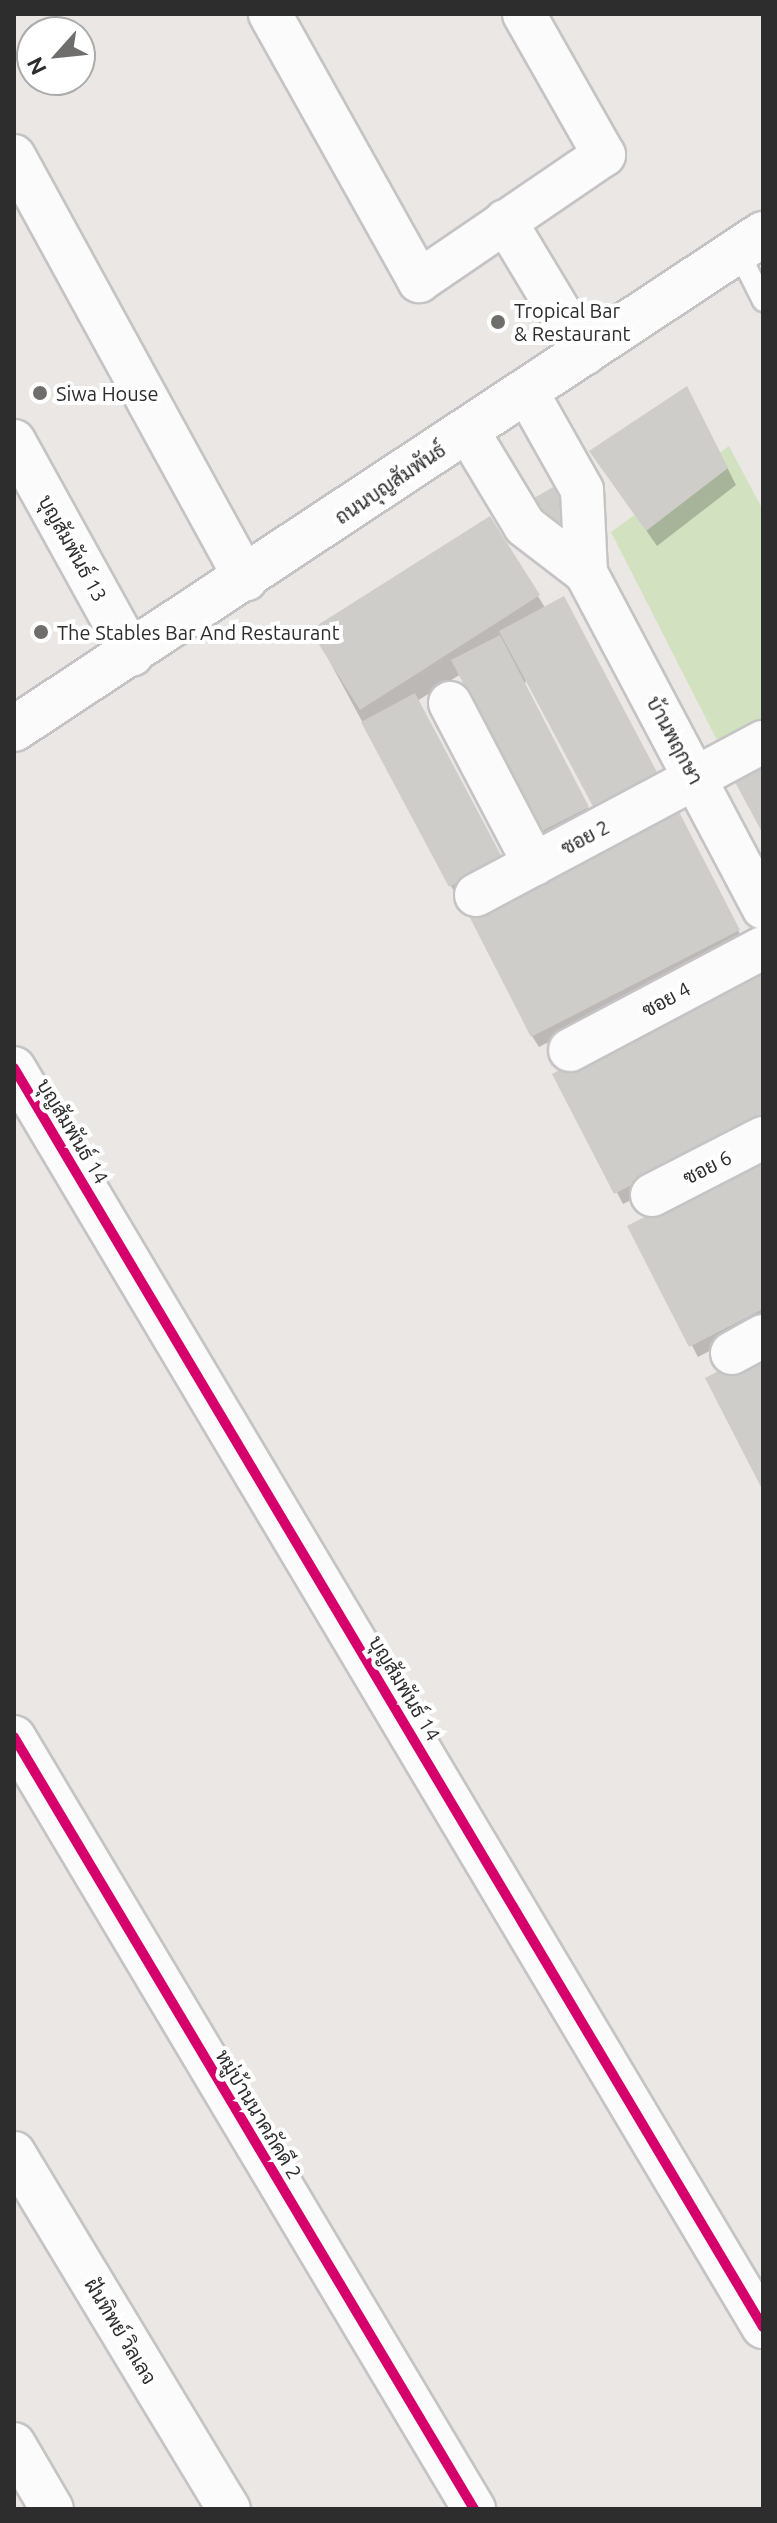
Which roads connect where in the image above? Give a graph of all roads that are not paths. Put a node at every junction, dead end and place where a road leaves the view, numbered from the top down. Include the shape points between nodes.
1 (270, 14) edge
2 (524, 14) edge
3 (14, 156) edge
4 (505, 221) junction
5 (750, 242) edge
6 (763, 301) edge
7 (585, 354) junction
8 (528, 394) junction
9 (467, 430) junction
10 (14, 441) edge
11 (586, 573) junction
12 (246, 580) junction
13 (132, 655) junction
14 (450, 703) dead end
15 (14, 729) edge
16 (763, 742) edge
17 (695, 778) junction
18 (534, 864) junction
19 (476, 895) dead end
20 (763, 908) edge
21 (763, 948) edge
22 (570, 1050) dead end
23 (14, 1068) edge
24 (763, 1138) edge
25 (652, 1195) dead end
26 (14, 1737) edge
27 (14, 2153) edge
28 (763, 2327) edge
29 (229, 2509) edge
30 (474, 2509) edge

1 - 4 street via 419,281
2 - 4 street via 604,155
3 - 12 street
4 - 7 street
5 - 6 lane
5 - 7 street, ถนนบุญสัมพันธ์
7 - 8 street, ถนนบุญสัมพันธ์
8 - 9 street, ถนนบุญสัมพันธ์
8 - 11 street, บ้านพฤกษา via 582,490
9 - 11 street, บ้านพฤกษา via 525,526
9 - 12 street, ถนนบุญสัมพันธ์
10 - 13 street, บุญสัมพันธ์ 13
11 - 17 street, บ้านพฤกษา
12 - 13 street, ถนนบุญสัมพันธ์
13 - 15 street, ถนนบุญสัมพันธ์
14 - 18 street
16 - 17 street, ซอย 2
17 - 18 street, ซอย 2
17 - 20 street, บ้านพฤกษา
18 - 19 street, ซอย 2
21 - 22 street, ซอย 4
23 - 28 street, บุญสัมพันธ์ 14
24 - 25 street, ซอย 6
26 - 30 street, หมู่บ้านนาคภัคดี 2
27 - 29 street, ฝันทิพย์ วิลเลจ

